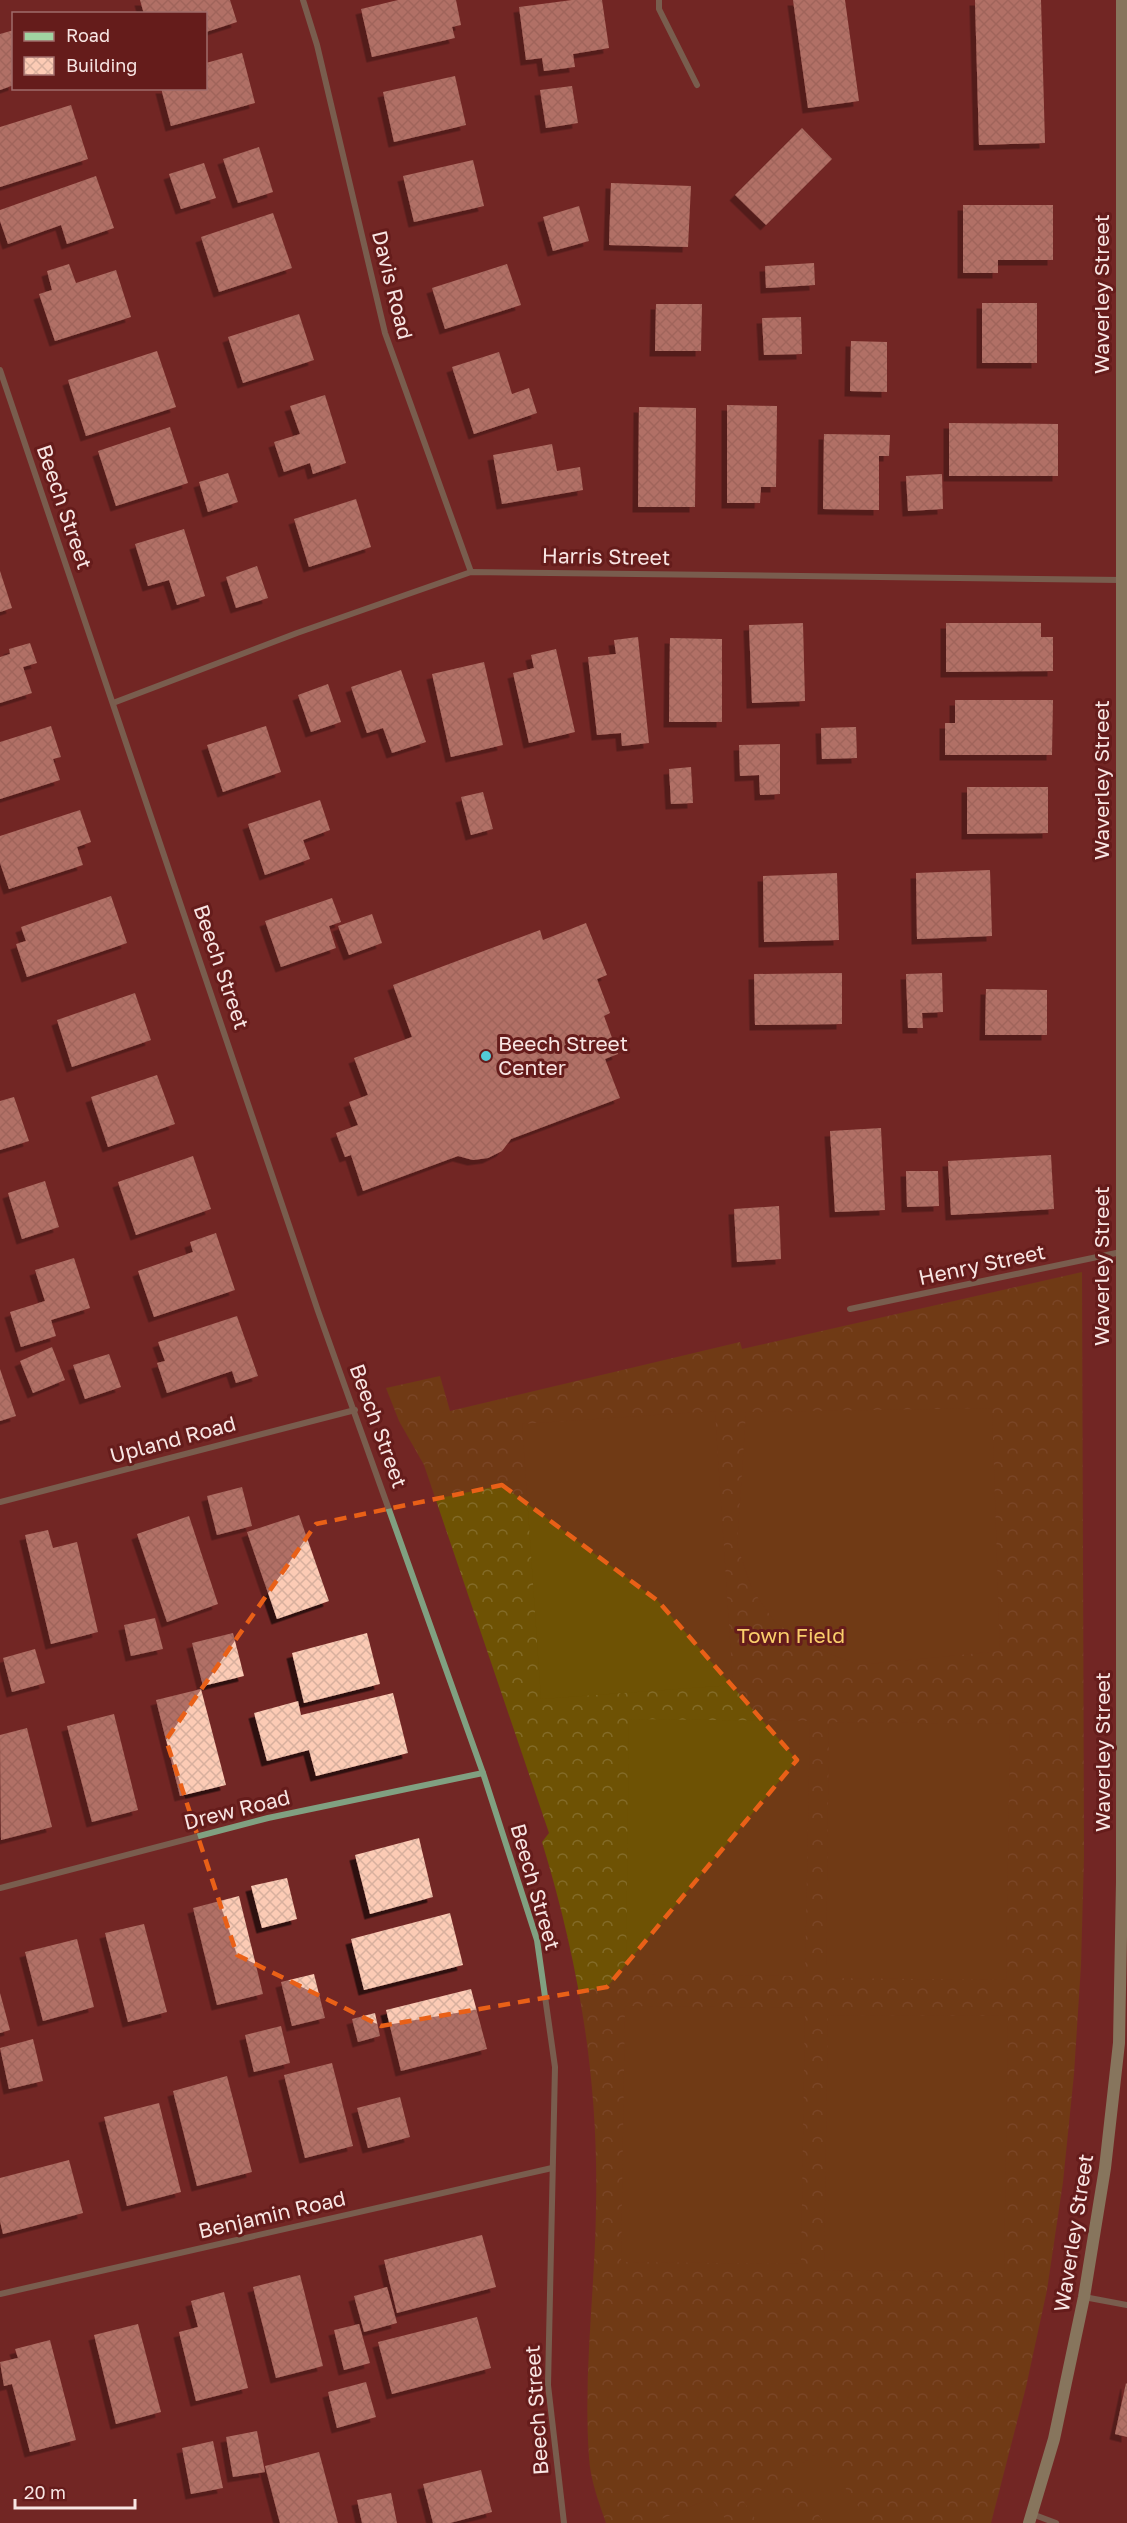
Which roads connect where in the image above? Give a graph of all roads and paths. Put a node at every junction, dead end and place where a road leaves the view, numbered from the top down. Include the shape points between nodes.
1 (303, 0) edge
2 (659, 0) edge
3 (1122, 0) edge
4 (697, 85) dead end
5 (1124, 154) edge
6 (0, 370) edge
7 (1124, 528) edge
8 (471, 572) junction
9 (1121, 580) junction
10 (114, 703) junction
11 (1124, 937) edge
12 (1122, 1252) junction
13 (850, 1309) dead end
14 (355, 1410) junction
15 (1124, 1446) edge
16 (0, 1502) edge
17 (483, 1773) junction
18 (1125, 1882) edge
19 (0, 1888) edge
20 (552, 2168) junction
21 (0, 2294) edge
22 (1084, 2297) junction
23 (1127, 2305) edge
24 (1030, 2518) edge
25 (564, 2523) edge
26 (1056, 2523) edge

1 - 8 street, Davis Road via 385,333
2 - 4 street
3 - 5 street, Waverley Street
5 - 7 street, Waverley Street
6 - 10 street, Beech Street
7 - 9 street, Waverley Street
8 - 9 street, Harris Street
8 - 10 street, Harris Street
9 - 11 street, Waverley Street
10 - 14 street, Beech Street via 318,1311
11 - 12 street, Waverley Street
12 - 13 street, Henry Street
12 - 15 street, Waverley Street
14 - 16 street, Upland Road
14 - 17 street, Beech Street
15 - 18 street, Waverley Street
17 - 19 street, Drew Road via 268,1818
17 - 20 street, Beech Street via 537,1940 555,2067
18 - 22 street, Waverley Street via 1114,2103
20 - 21 street, Benjamin Road
20 - 25 street, Beech Street via 548,2385
22 - 23 street
22 - 24 street, Waverley Street via 1054,2439
24 - 26 street

